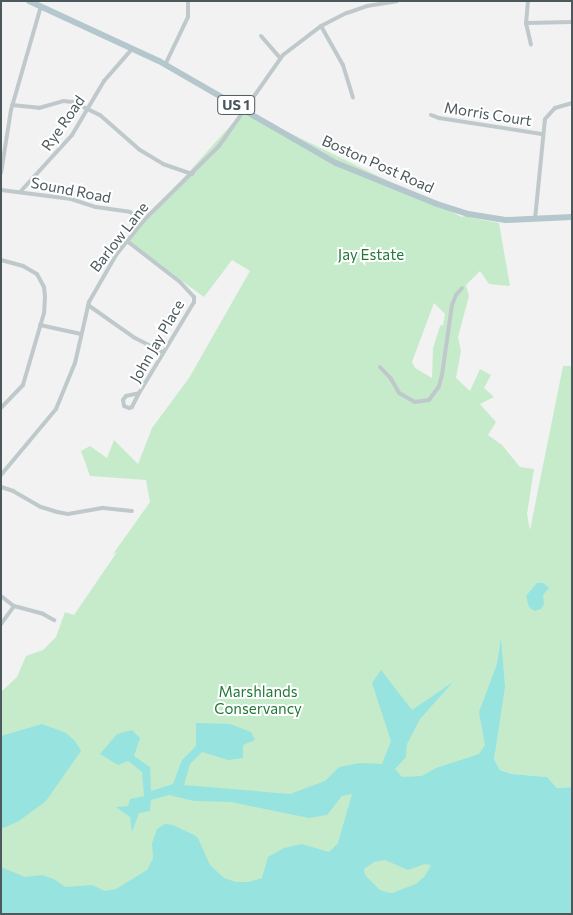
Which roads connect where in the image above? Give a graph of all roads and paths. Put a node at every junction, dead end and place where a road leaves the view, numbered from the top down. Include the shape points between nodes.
1 (29, 1) edge
2 (188, 1) edge
3 (397, 1) edge
4 (528, 1) edge
5 (41, 6) junction
6 (572, 22) edge
7 (526, 23) junction
8 (320, 26) junction
9 (260, 36) dead end
10 (531, 44) dead end
11 (132, 50) junction
12 (280, 58) junction
13 (165, 65) junction
14 (353, 97) dead end
15 (572, 103) edge
16 (12, 105) junction
17 (89, 108) junction
18 (245, 110) junction
19 (431, 115) dead end
20 (542, 134) junction
21 (1, 173) edge
22 (192, 174) junction
23 (1, 190) edge
24 (21, 192) junction
25 (572, 217) edge
26 (144, 220) junction
27 (535, 220) junction
28 (127, 241) junction
29 (1, 260) edge
30 (462, 288) dead end
31 (88, 305) junction
32 (40, 325) junction
33 (81, 334) junction
34 (163, 352) junction
35 (380, 367) dead end
36 (139, 394) junction
37 (1, 408) edge
38 (1, 474) edge
39 (1, 487) edge
40 (132, 511) dead end
41 (1, 596) edge
42 (14, 606) junction
43 (54, 620) dead end
44 (1, 624) edge

1 - 5 main road, Boston Post Road / US 1
2 - 13 street via 188,17
3 - 8 street, Barlow Lane via 367,6
4 - 7 street
5 - 11 main road, Boston Post Road / US 1
5 - 16 street
6 - 7 street
7 - 10 street
8 - 12 street, Barlow Lane
8 - 14 street via 343,65
9 - 12 street
11 - 13 main road, Boston Post Road / US 1
11 - 17 street, Rye Road via 104,81
12 - 18 street, Barlow Lane
13 - 18 main road, Boston Post Road / US 1
15 - 20 street via 555,108 548,114
16 - 17 street via 39,108 64,101
16 - 21 street
17 - 22 street via 140,150 163,164
17 - 24 street, Rye Road via 72,135
18 - 22 street, Barlow Lane via 219,146
18 - 27 main road, Boston Post Road / US 1 via 336,163 437,204 495,219
19 - 20 street, Morris Court
20 - 27 street
22 - 26 street, Barlow Lane
23 - 24 street
24 - 26 street, Sound Road via 130,212
25 - 27 main road, Boston Post Road / US 1
26 - 28 street, Barlow Lane
28 - 31 street, Barlow Lane via 100,279
28 - 34 street, John Jay Place via 180,282 194,298
29 - 32 street via 23,266 36,274 44,287
30 - 35 street via 452,305 439,386 429,400 414,402 399,393
31 - 33 street, Barlow Lane
31 - 34 street via 135,338
32 - 33 street
32 - 37 street via 22,386
33 - 38 street, Barlow Lane via 74,363 56,409
34 - 36 street, John Jay Place
36 - 36 street, John Jay Place via 126,396 124,406 132,407
39 - 40 street via 40,507 68,514 103,508
41 - 42 street
42 - 43 street
42 - 44 street

